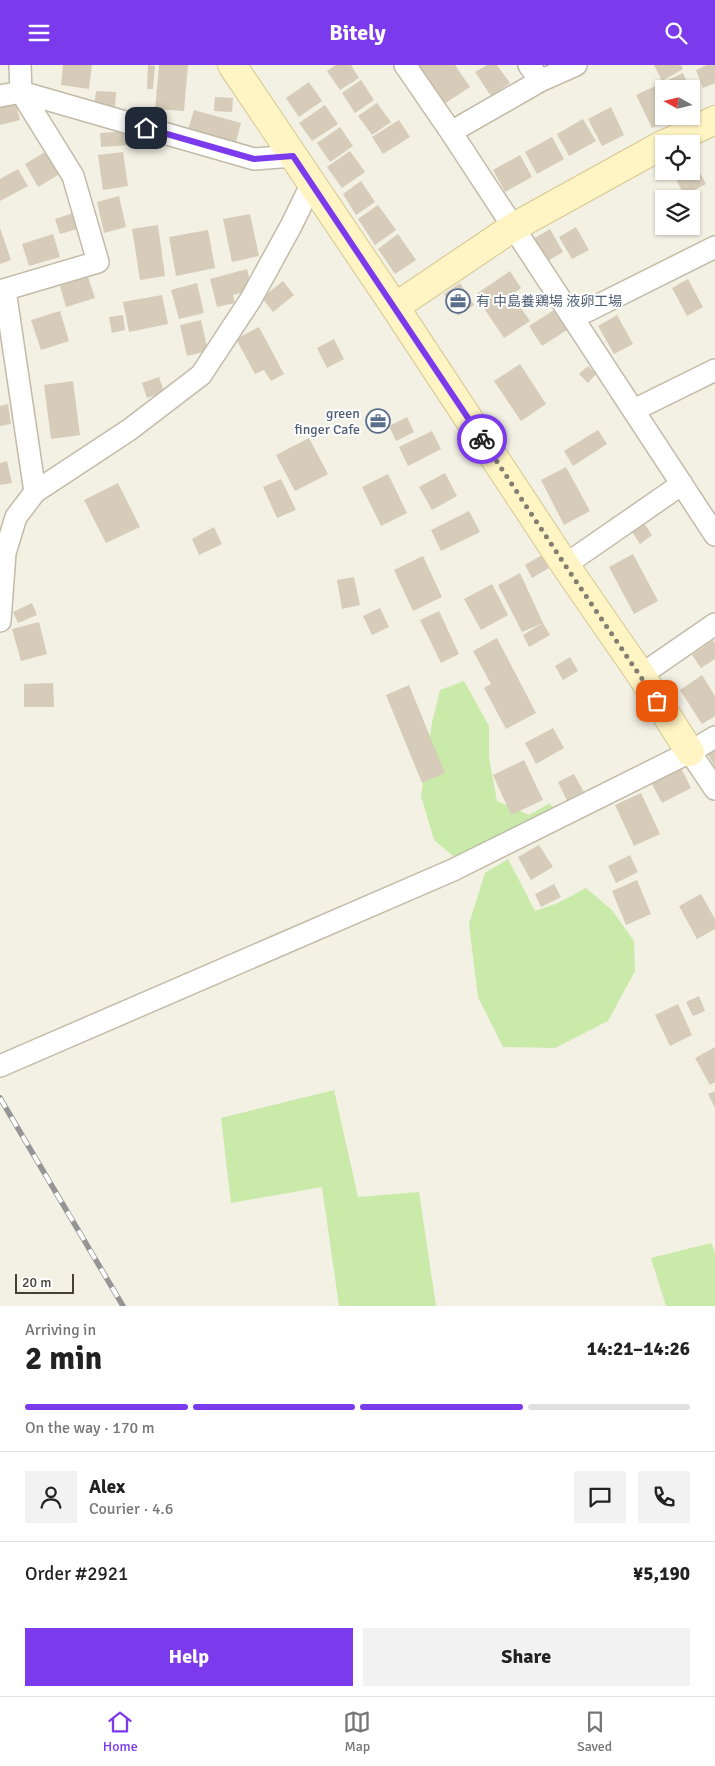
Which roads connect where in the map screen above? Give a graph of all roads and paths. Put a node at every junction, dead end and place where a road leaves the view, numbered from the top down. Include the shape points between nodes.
1 (20, 65) edge
2 (232, 65) edge
3 (405, 65) edge
4 (576, 65) edge
5 (534, 73) edge
6 (21, 92) junction
7 (0, 96) edge
8 (715, 120) edge
9 (451, 132) junction
10 (684, 135) edge
11 (655, 149) edge
12 (293, 156) junction
13 (312, 183) junction
14 (512, 228) junction
15 (715, 247) edge
16 (2, 291) edge
17 (395, 307) junction
18 (573, 318) junction
19 (715, 370) edge
20 (634, 410) junction
21 (682, 484) junction
22 (35, 492) junction
23 (8, 520) edge
24 (715, 535) edge
25 (565, 565) junction
26 (0, 621) edge
27 (715, 623) edge
28 (641, 675) junction
29 (715, 737) edge
30 (690, 752) junction
31 (715, 789) edge
32 (0, 1066) edge

1 - 6 street
2 - 12 street
3 - 9 street
4 - 5 street
5 - 9 street
6 - 7 street
6 - 12 street via 254,159
6 - 16 street via 73,176 98,262
8 - 10 street
9 - 14 street
11 - 14 street
12 - 13 street
13 - 17 street
13 - 22 street via 251,299 201,375 129,430
14 - 17 street
14 - 18 street
15 - 18 street
16 - 22 street
17 - 25 street
18 - 20 street
19 - 20 street
20 - 21 street
21 - 24 street
21 - 25 street
22 - 23 street
23 - 26 street
25 - 28 street
27 - 28 street
28 - 30 street
29 - 30 street
30 - 31 street
30 - 32 street via 453,870

